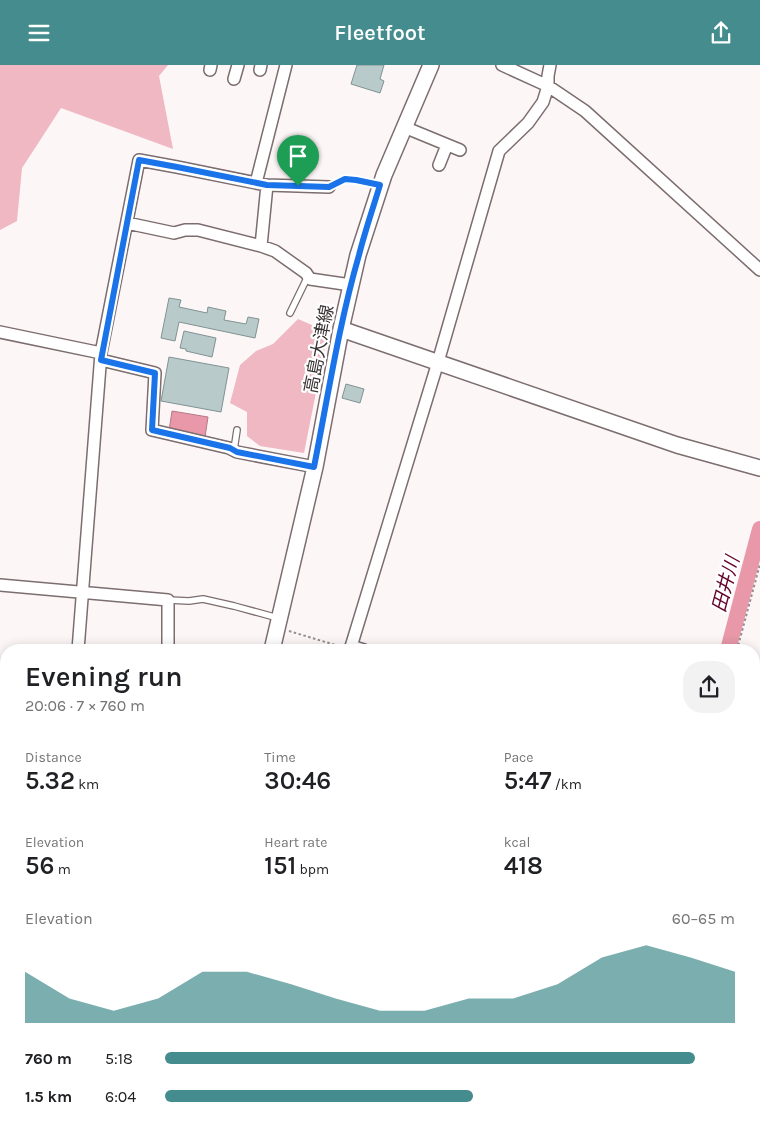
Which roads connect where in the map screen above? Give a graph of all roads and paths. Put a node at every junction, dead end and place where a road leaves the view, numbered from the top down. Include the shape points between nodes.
1 (238, 65) edge
2 (286, 65) edge
3 (431, 65) edge
4 (502, 65) edge
5 (550, 65) edge
6 (234, 79) dead end
7 (548, 86) junction
8 (404, 127) junction
9 (447, 145) junction
10 (460, 150) dead end
11 (439, 165) dead end
12 (261, 184) junction
13 (380, 185) junction
14 (329, 187) joint
15 (127, 223) junction
16 (261, 246) junction
17 (760, 269) edge
18 (308, 276) junction
19 (351, 285) junction
20 (290, 313) dead end
21 (341, 329) junction
22 (0, 332) edge
23 (101, 357) junction
24 (438, 362) junction
25 (237, 430) dead end
26 (234, 450) junction
27 (314, 467) junction
28 (760, 469) edge
29 (760, 564) edge
30 (0, 585) edge
31 (82, 593) junction
32 (168, 600) junction
33 (278, 623) junction
34 (78, 644) edge
35 (168, 644) edge
36 (273, 644) edge
37 (336, 644) edge
38 (351, 644) edge
39 (739, 644) edge

1 - 6 street
2 - 12 street
3 - 8 main road, 高島大津線
4 - 7 street
5 - 7 street
7 - 17 street via 586,111
7 - 24 street via 543,102 528,123 499,151
8 - 9 street
8 - 13 main road, 高島大津線
9 - 10 street
9 - 11 street
12 - 14 street
12 - 15 street via 139,160
12 - 16 street
13 - 14 path via 345,179
13 - 19 main road, 高島大津線
15 - 16 street via 174,233 198,230
15 - 23 street
16 - 18 street via 275,251
18 - 19 street via 310,279
18 - 20 lane
19 - 21 main road, 高島大津線
21 - 24 main road
21 - 27 main road, 高島大津線
22 - 23 street
23 - 26 street via 155,373 152,430
23 - 31 street
24 - 28 main road via 677,445
24 - 38 street
25 - 26 lane
26 - 27 street
27 - 33 main road, 高島大津線
29 - 39 path
30 - 31 street
31 - 32 street
31 - 34 street
32 - 33 lane via 203,599 234,606
32 - 35 street
33 - 36 main road, 高島大津線
33 - 37 path

